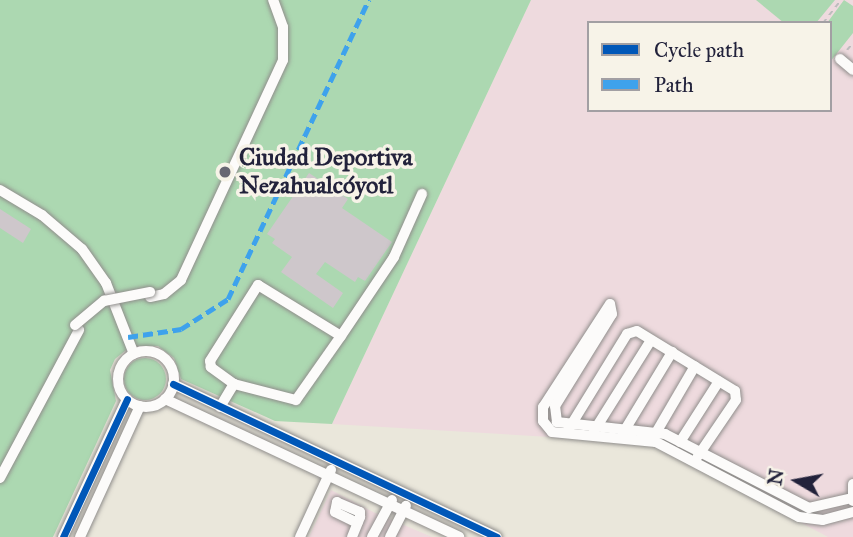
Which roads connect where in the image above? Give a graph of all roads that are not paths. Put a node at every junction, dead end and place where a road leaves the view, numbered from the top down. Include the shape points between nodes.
1 (266, 0) edge
2 (273, 0) edge
3 (840, 59) dead end
4 (853, 70) edge
5 (0, 190) edge
6 (422, 194) dead end
7 (150, 294) junction
8 (610, 307) dead end
9 (77, 328) junction
10 (341, 336) junction
11 (651, 340) junction
12 (672, 352) junction
13 (134, 354) junction
14 (695, 366) junction
15 (719, 381) junction
16 (173, 384) junction
17 (233, 384) junction
18 (127, 399) junction
19 (165, 399) junction
20 (140, 406) junction
21 (220, 407) junction
22 (568, 430) junction
23 (657, 431) junction
24 (594, 432) junction
25 (623, 434) junction
26 (680, 442) junction
27 (697, 457) junction
28 (335, 461) junction
29 (0, 464) edge
30 (328, 476) junction
31 (0, 478) edge
32 (853, 484) edge
33 (403, 494) junction
34 (416, 500) junction
35 (853, 500) edge
36 (387, 504) junction
37 (402, 511) junction
38 (853, 512) edge
39 (358, 523) dead end
40 (63, 537) edge
41 (79, 537) edge
42 (300, 537) edge
43 (352, 537) edge
44 (372, 537) edge
45 (390, 537) edge
46 (459, 537) edge
47 (497, 537) edge

1 - 7 street via 277,28 278,58 177,277
2 - 7 street via 285,44 278,72 181,280 164,294
3 - 4 street
5 - 13 street via 42,215 82,249 106,283
6 - 10 street via 394,257
7 - 9 street, bridge via 104,301
8 - 22 street via 555,405 557,422
9 - 29 street
9 - 31 street
10 - 17 street via 296,400
10 - 17 street via 258,285 210,361 211,367
11 - 12 street
11 - 22 street via 637,331 627,334
11 - 24 street
12 - 14 street
12 - 25 street
13 - 16 street via 159,355 171,367
13 - 18 street via 118,373
14 - 15 street
14 - 23 street
15 - 26 street
15 - 27 street via 735,391 736,400
16 - 19 street
16 - 21 street
17 - 21 street
18 - 20 street
18 - 40 street
19 - 20 street
19 - 30 street
20 - 41 street
21 - 28 street
22 - 24 street
23 - 25 street
23 - 26 street
24 - 25 street
25 - 27 street
26 - 27 street
27 - 35 street via 809,508
27 - 38 street via 799,517 823,520
28 - 30 street
28 - 33 street
30 - 36 street
30 - 42 street
32 - 35 street
33 - 34 street
33 - 36 street
34 - 37 street
34 - 47 street
36 - 37 street
36 - 44 street
37 - 45 street
37 - 46 street
39 - 43 street

